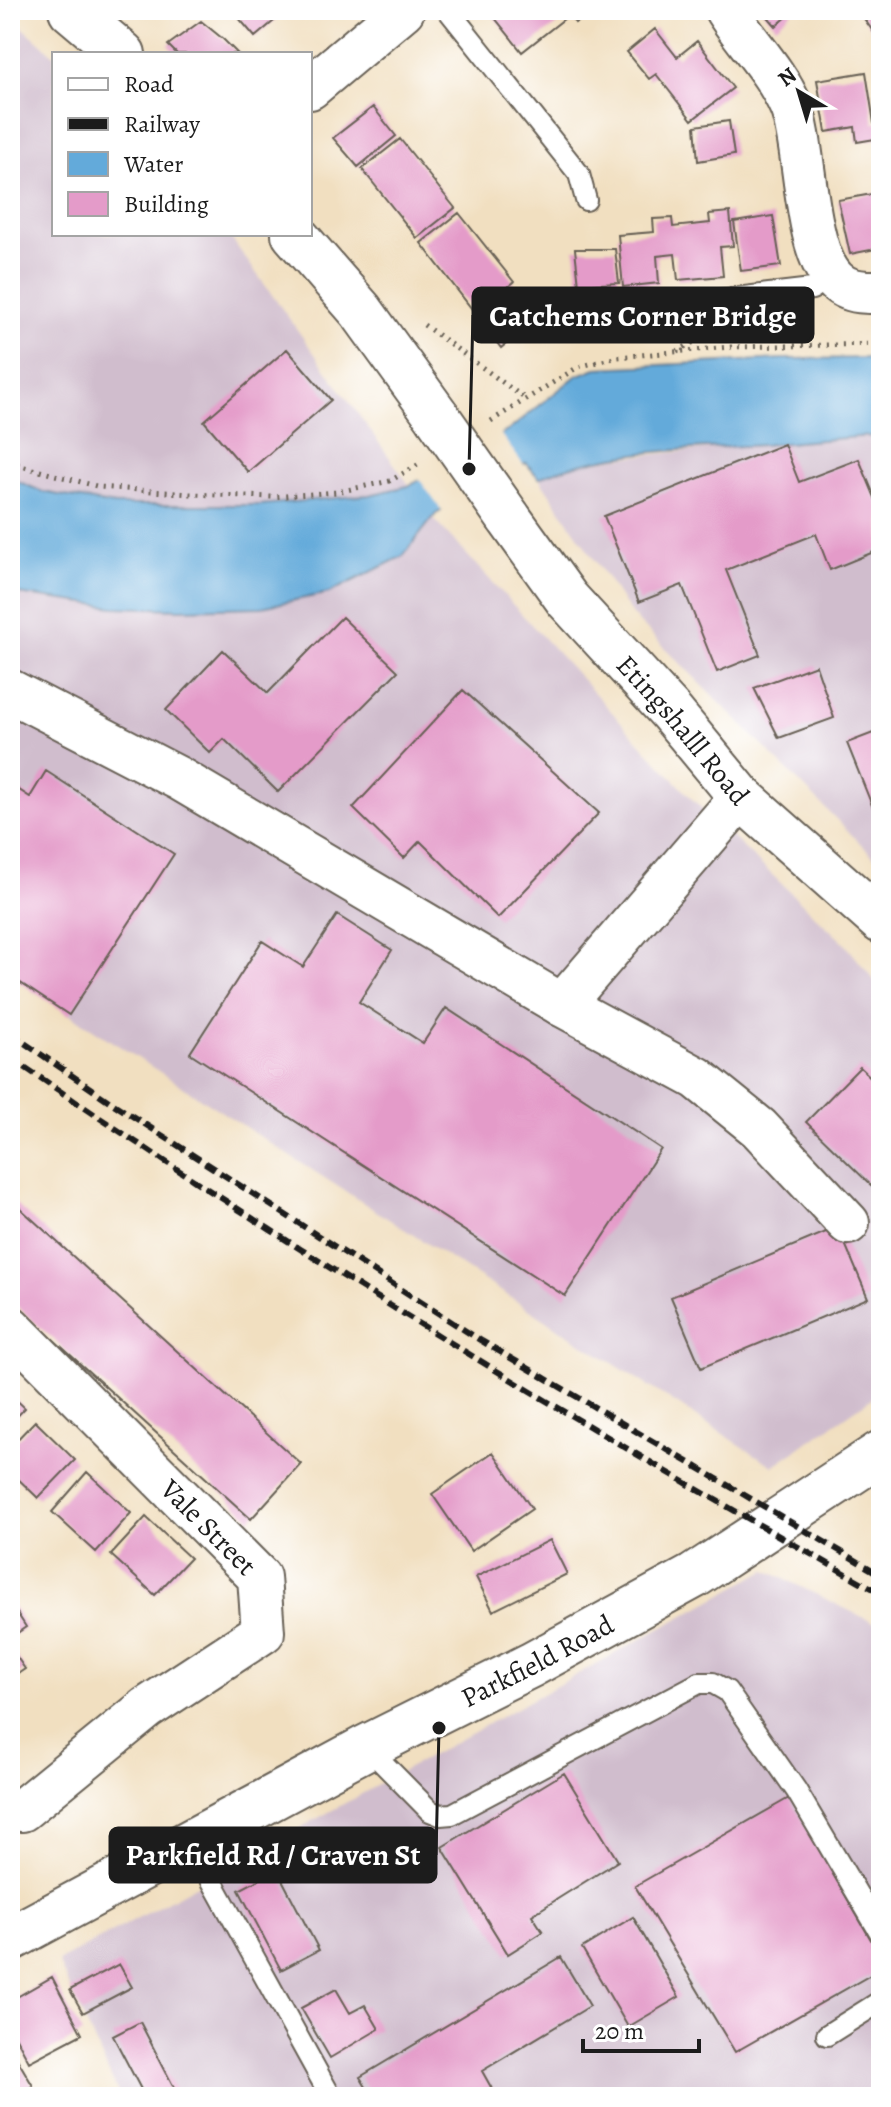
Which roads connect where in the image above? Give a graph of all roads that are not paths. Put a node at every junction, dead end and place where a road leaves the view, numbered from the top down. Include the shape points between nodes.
1 (71, 10) edge
2 (403, 10) edge
3 (448, 10) edge
4 (726, 10) edge
5 (121, 52) edge
6 (312, 86) edge
7 (586, 200) dead end
8 (296, 236) edge
9 (831, 276) junction
10 (881, 292) edge
11 (599, 314) dead end
12 (10, 691) edge
13 (741, 797) junction
14 (879, 915) edge
15 (562, 1005) junction
16 (848, 1223) dead end
17 (10, 1327) edge
18 (881, 1453) edge
19 (367, 1747) junction
20 (22, 1810) dead end
21 (191, 1843) junction
22 (881, 1934) edge
23 (10, 1939) edge
24 (881, 2001) edge
25 (827, 2035) dead end
26 (331, 2097) edge

1 - 5 main road
2 - 6 street
3 - 7 lane via 579,174
4 - 9 street via 780,82 793,111 817,249
8 - 13 main road, Etingshalll Road, bridge via 361,311 567,599
9 - 10 street via 842,287
9 - 11 lane via 812,289
12 - 15 street via 178,778
13 - 14 main road, Etingshalll Road
13 - 15 street
15 - 16 street via 697,1078 759,1128
17 - 20 street, Vale Street via 259,1577 263,1632 147,1708
18 - 19 main road, Parkfield Road via 694,1576
19 - 21 main road, Parkfield Road
19 - 22 lane via 430,1811 452,1814 699,1683 713,1683 727,1691 796,1790
21 - 23 main road, Parkfield Road
21 - 26 lane
24 - 25 lane

